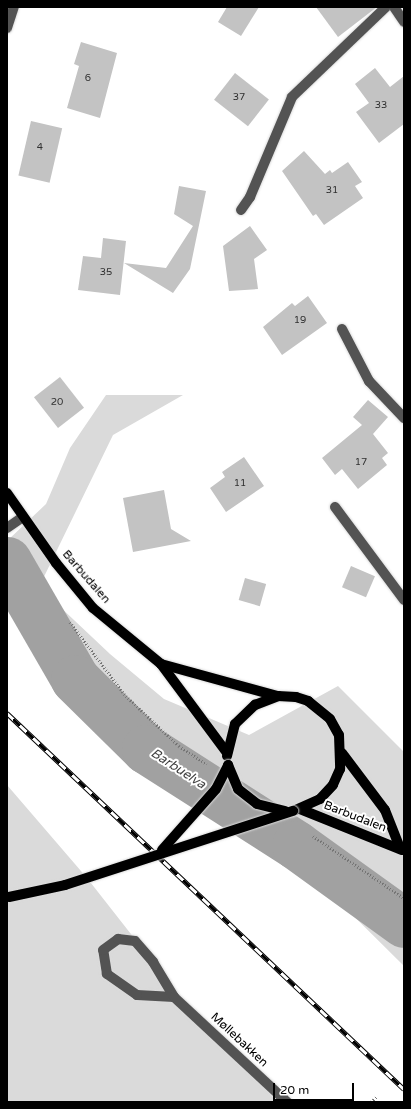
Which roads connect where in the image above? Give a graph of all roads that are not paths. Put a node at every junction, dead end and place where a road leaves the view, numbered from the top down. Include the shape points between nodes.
1 (14, 7) edge
2 (386, 7) edge
3 (394, 7) edge
4 (404, 22) edge
5 (7, 28) edge
6 (241, 210) dead end
7 (342, 329) dead end
8 (404, 418) edge
9 (7, 493) edge
10 (335, 507) dead end
11 (23, 517) junction
12 (7, 528) edge
13 (404, 600) edge
14 (161, 664) junction
15 (278, 696) junction
16 (227, 753) junction
17 (342, 753) junction
18 (228, 765) junction
19 (296, 810) junction
20 (402, 850) edge
21 (161, 851) junction
22 (8, 898) edge
23 (174, 997) junction
24 (287, 1102) edge

1 - 5 street
2 - 6 street via 292,97 250,197
3 - 4 street
7 - 8 street via 369,381
9 - 11 main road, Barbudalen
10 - 13 street
11 - 12 street
11 - 14 main road, Barbudalen via 94,608
14 - 15 main road, Barbudalen
14 - 16 main road, Barbudalen
15 - 16 main road via 255,705 236,724
15 - 17 main road via 308,702 330,719 339,735
16 - 18 main road
17 - 19 main road via 333,785 320,799
17 - 20 main road, Barbudalen via 385,810
18 - 19 main road, bridge via 238,789 256,804
18 - 21 main road, bridge via 216,789
19 - 20 main road, Barbudalen
19 - 21 main road, bridge
21 - 22 main road, bridge via 65,885
23 - 23 street, Møllebakken via 137,995 107,974 103,950 118,939 135,941 153,962
23 - 24 street, Møllebakken

